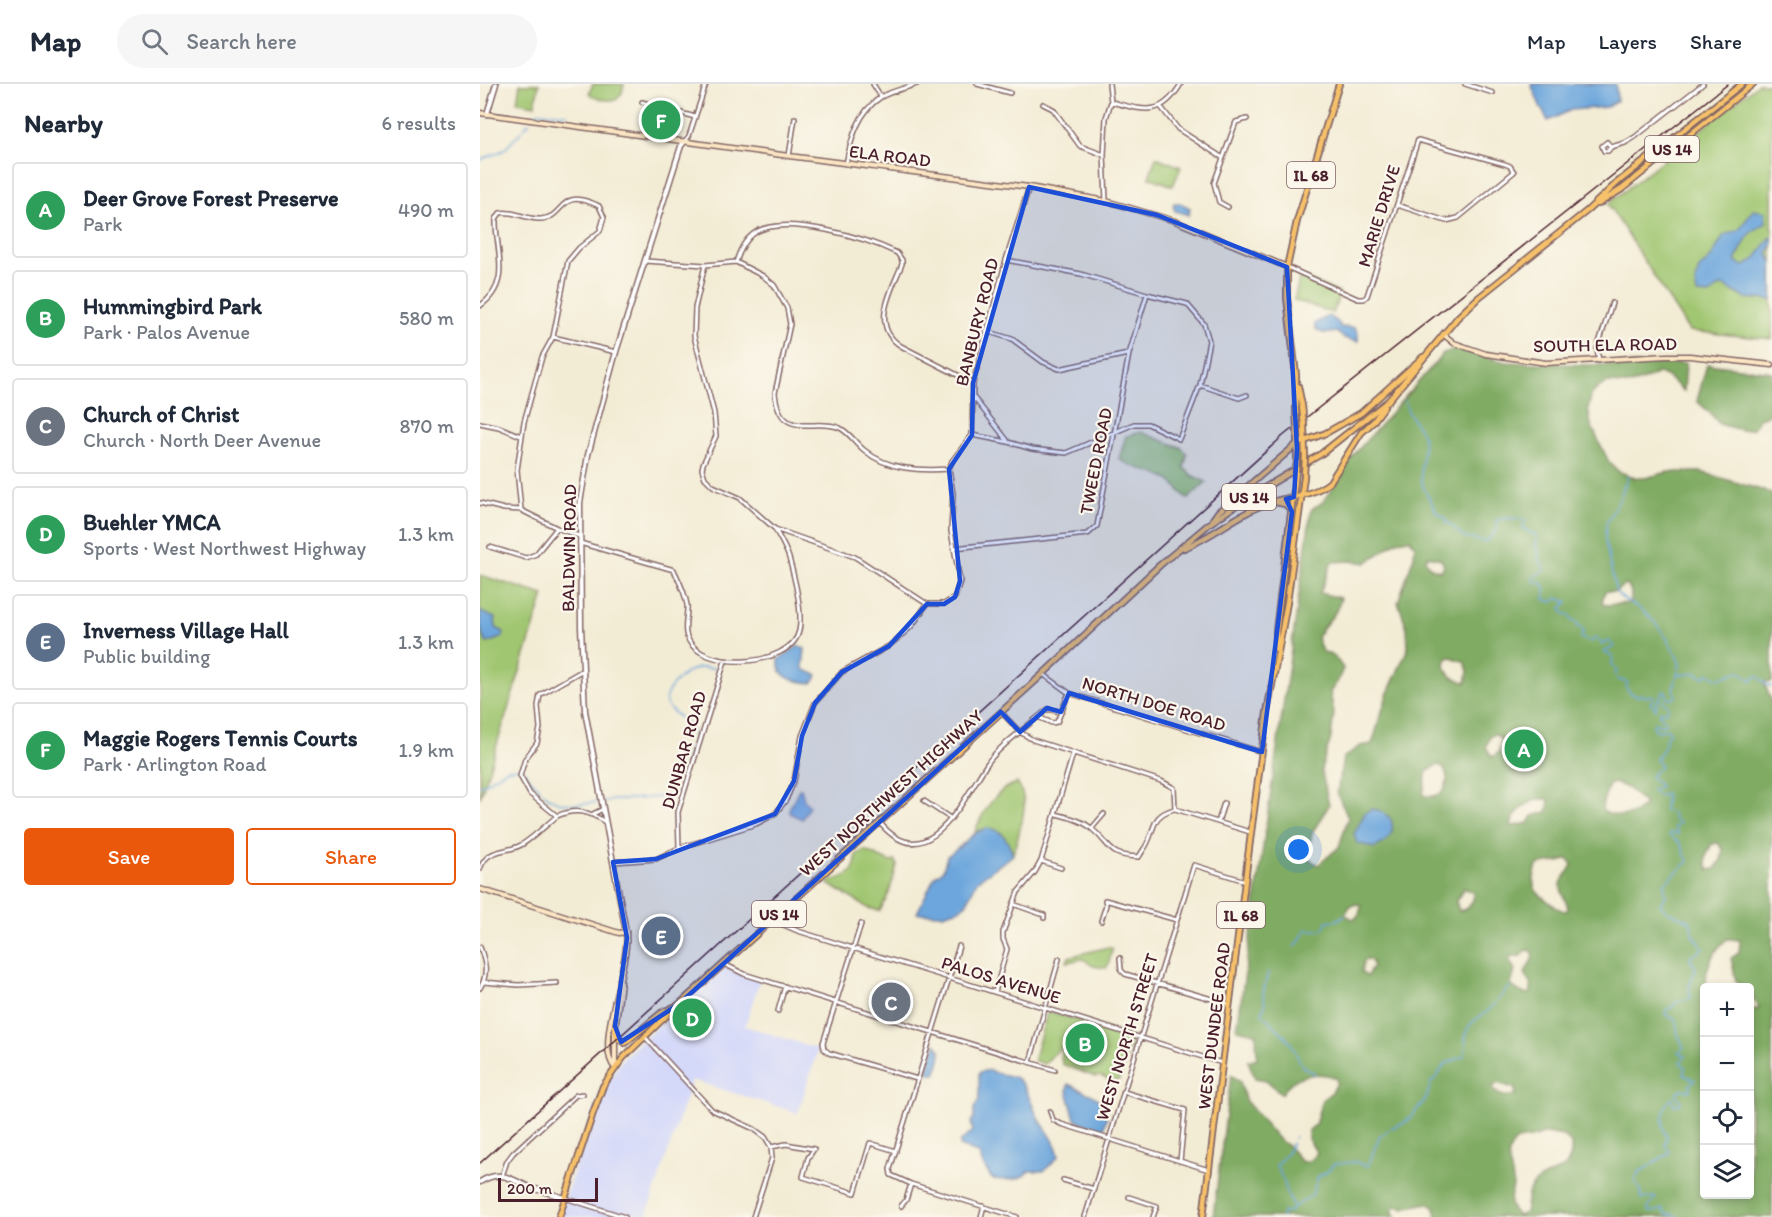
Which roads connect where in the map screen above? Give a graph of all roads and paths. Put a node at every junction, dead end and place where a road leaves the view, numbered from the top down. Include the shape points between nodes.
1 (496, 84) edge
2 (706, 84) edge
3 (873, 84) edge
4 (917, 84) edge
5 (977, 84) edge
6 (1109, 84) edge
7 (1181, 84) edge
8 (1339, 84) edge
9 (1465, 84) edge
10 (1703, 84) edge
11 (1742, 84) edge
12 (1753, 84) edge
13 (1010, 93) dead end
14 (1493, 93) dead end
15 (881, 97) junction
16 (642, 102) dead end
17 (1111, 102) junction
18 (1042, 104) dead end
19 (1161, 107) junction
20 (480, 113) edge
21 (487, 114) junction
22 (695, 117) junction
23 (795, 118) dead end
24 (1247, 119) dead end
25 (685, 141) junction
26 (1611, 147) dead end
27 (1104, 155) junction
28 (789, 156) junction
29 (1223, 158) junction
30 (846, 164) junction
31 (1029, 187) junction
32 (1106, 201) junction
33 (1397, 206) junction
34 (1228, 207) dead end
35 (1588, 210) junction
36 (1006, 260) junction
37 (645, 261) junction
38 (736, 262) junction
39 (705, 265) junction
40 (1287, 267) junction
41 (1147, 294) junction
42 (1612, 303) dead end
43 (480, 306) edge
44 (986, 331) junction
45 (1443, 334) junction
46 (553, 337) junction
47 (1434, 347) junction
48 (616, 352) junction
49 (1129, 354) junction
50 (1599, 360) junction
51 (1772, 365) edge
52 (1296, 375) junction
53 (973, 383) junction
54 (1200, 385) junction
55 (1247, 395) dead end
56 (973, 397) junction
57 (1388, 401) junction
58 (480, 423) edge
59 (1304, 425) junction
60 (1116, 430) junction
61 (1326, 433) junction
62 (972, 435) junction
63 (522, 436) junction
64 (1304, 441) junction
65 (1008, 442) junction
66 (1297, 444) junction
67 (949, 469) junction
68 (1302, 495) junction
69 (1294, 497) junction
70 (1273, 501) junction
71 (480, 503) edge
72 (521, 510) junction
73 (1292, 512) junction
74 (1209, 524) junction
75 (557, 528) junction
76 (776, 529) junction
77 (579, 536) junction
78 (579, 543) junction
79 (490, 547) dead end
80 (954, 549) junction
81 (1178, 550) junction
82 (927, 604) junction
83 (1276, 660) junction
84 (724, 661) junction
85 (583, 670) junction
86 (1043, 674) junction
87 (1069, 693) junction
88 (1000, 712) junction
89 (1061, 712) junction
90 (1038, 717) junction
91 (1020, 732) junction
92 (1262, 752) junction
93 (1073, 754) junction
94 (924, 801) dead end
95 (1224, 803) dead end
96 (603, 809) junction
97 (1175, 809) junction
98 (593, 814) junction
99 (1056, 814) junction
100 (1104, 814) dead end
101 (557, 816) junction
102 (950, 818) junction
103 (879, 822) junction
104 (1218, 822) junction
105 (606, 823) junction
106 (1092, 828) junction
107 (1251, 832) junction
108 (679, 848) junction
109 (1041, 861) junction
110 (613, 862) junction
111 (1061, 868) dead end
112 (480, 869) edge
113 (1245, 881) junction
114 (480, 890) edge
115 (1013, 904) junction
116 (1044, 918) dead end
117 (772, 920) junction
118 (1177, 920) junction
119 (1101, 921) dead end
120 (861, 924) dead end
121 (626, 932) junction
122 (959, 946) dead end
123 (480, 947) edge
124 (854, 948) junction
125 (1120, 958) dead end
126 (1059, 959) dead end
127 (724, 964) junction
128 (949, 978) junction
129 (620, 980) junction
130 (484, 982) junction
131 (557, 983) dead end
132 (1158, 984) junction
133 (785, 986) junction
134 (480, 988) edge
135 (995, 992) junction
136 (837, 1002) junction
137 (679, 1004) junction
138 (1231, 1004) junction
139 (1045, 1008) junction
140 (778, 1011) dead end
141 (615, 1026) junction
142 (932, 1033) junction
143 (645, 1037) junction
144 (1140, 1037) junction
145 (1030, 1062) junction
146 (1223, 1064) junction
147 (615, 1068) junction
148 (1055, 1070) dead end
149 (918, 1079) junction
150 (1124, 1092) junction
151 (583, 1094) dead end
152 (1050, 1111) dead end
153 (1109, 1139) junction
154 (771, 1148) junction
155 (896, 1151) junction
156 (1180, 1161) junction
157 (1209, 1170) junction
158 (502, 1176) junction
159 (1063, 1180) dead end
160 (480, 1182) edge
161 (911, 1184) junction
162 (1094, 1189) junction
163 (1129, 1197) dead end
164 (565, 1198) junction
165 (901, 1206) dead end
166 (984, 1206) junction
167 (560, 1217) edge
168 (625, 1217) edge
169 (753, 1217) edge
170 (981, 1217) edge
171 (1017, 1217) edge
172 (1085, 1217) edge
173 (1153, 1217) edge
174 (1203, 1217) edge

1 - 21 street
2 - 22 street
3 - 15 street
4 - 15 street
5 - 13 street
6 - 17 street
7 - 19 street
8 - 40 main road, IL 68
9 - 14 street
10 - 26 street via 1635,137
11 - 35 main road, US 14
12 - 35 main road, US 14 via 1622,189
15 - 30 street via 865,112 852,136
16 - 22 street
17 - 19 street via 1139,109
17 - 27 street
18 - 27 street via 1053,109 1080,146
19 - 29 street via 1178,129
20 - 21 main road, ELA ROAD
21 - 25 main road, ELA ROAD
22 - 25 street
23 - 28 street
24 - 29 street via 1236,122
25 - 28 main road, ELA ROAD
25 - 37 street, BALDWIN ROAD
27 - 32 street
28 - 30 main road, ELA ROAD
29 - 34 street via 1214,183 1219,202
30 - 31 main road, ELA ROAD
31 - 32 main road, ELA ROAD
31 - 36 street, BANBURY ROAD
32 - 40 main road, ELA ROAD via 1184,225
33 - 33 street, MARIE DRIVE via 1446,221 1458,218 1513,175 1513,169 1418,140
33 - 40 street, MARIE DRIVE via 1364,299
35 - 45 main road, US 14 via 1478,298
36 - 41 street via 1082,274
36 - 44 street, BANBURY ROAD
37 - 39 street
37 - 48 street, BALDWIN ROAD
38 - 39 street
38 - 53 street via 753,234 775,227 829,230 897,253 902,264 885,309 886,331 893,342
38 - 67 street via 774,285 787,308 790,324 775,393 779,410 787,419 801,426 840,428 870,455 891,465
39 - 76 street via 695,308 694,336 716,436 702,469 713,486 740,498
40 - 52 main road, IL 68
41 - 49 street, TWEED ROAD
41 - 54 street via 1187,304 1204,324 1209,341
42 - 50 street via 1597,349
43 - 46 street via 492,296 501,264 496,228 500,213 544,219 567,201 579,199 599,206 604,217 600,231 568,261
44 - 49 street via 1012,339 1059,369
44 - 53 street, BANBURY ROAD
45 - 47 main road, US 14
45 - 50 main road, SOUTH ELA ROAD via 1454,343 1485,354 1546,363
46 - 48 street
46 - 63 street via 542,357
47 - 57 main road, US 14
47 - 61 main road via 1369,407
48 - 77 street, BALDWIN ROAD via 587,462
49 - 60 street, TWEED ROAD
50 - 51 main road, SOUTH ELA ROAD via 1690,356
52 - 59 main road, IL 68, bridge
52 - 66 main road, IL 68, bridge
53 - 56 street, BANBURY ROAD
54 - 55 street via 1239,398
54 - 60 street via 1179,439 1148,424
56 - 62 street, BANBURY ROAD
56 - 65 street
57 - 68 main road via 1361,433 1330,482
57 - 74 main road, WEST NORTHWEST HIGHWAY / US 14 via 1341,440
58 - 63 street
59 - 61 main road via 1313,434
59 - 64 main road, IL 68
60 - 65 street via 1066,453
60 - 80 street, TWEED ROAD via 1097,526 1088,534
61 - 64 main road
62 - 65 street
62 - 67 street
63 - 72 street via 517,470
64 - 66 main road
64 - 68 main road, WEST DUNDEE ROAD / IL 68, bridge
66 - 69 main road, WEST DUNDEE ROAD / IL 68, bridge
66 - 74 main road
67 - 80 street
68 - 69 main road
68 - 83 main road, WEST DUNDEE ROAD / IL 68
69 - 70 main road
69 - 73 main road, WEST DUNDEE ROAD / IL 68
70 - 73 main road via 1285,504
70 - 81 main road via 1254,508 1201,542
71 - 72 street
72 - 75 street
73 - 83 main road, WEST DUNDEE ROAD / IL 68 via 1276,630
74 - 81 main road, WEST NORTHWEST HIGHWAY / US 14
75 - 77 street
75 - 79 street via 540,549 526,558
76 - 82 street via 855,556
76 - 84 street via 789,557 799,633 787,649 775,655
77 - 78 street, BALDWIN ROAD
78 - 84 street via 674,570 687,605 686,636 700,654
78 - 85 street, BALDWIN ROAD
80 - 82 street via 960,581 955,597 944,604
81 - 86 main road, WEST NORTHWEST HIGHWAY / US 14
82 - 108 street via 912,626 889,646 842,672 815,703 802,736 794,781 775,814 756,824
83 - 92 main road, WEST DUNDEE ROAD / IL 68
84 - 108 street, DUNBAR ROAD via 678,812
85 - 96 street, BALDWIN ROAD via 585,711
85 - 101 street via 540,695 537,743 525,759 520,776 530,794
86 - 87 street, NORTH DOE ROAD
86 - 88 main road, WEST NORTHWEST HIGHWAY / US 14
87 - 89 street
87 - 92 street, NORTH DOE ROAD
88 - 91 street
88 - 103 main road, WEST NORTHWEST HIGHWAY / US 14
89 - 90 street via 1048,709
89 - 90 street via 1057,722
90 - 91 street
91 - 93 street
91 - 102 street via 987,762
92 - 107 main road, WEST DUNDEE ROAD / IL 68
93 - 97 street via 1174,788
93 - 99 street
94 - 102 street
95 - 104 street
96 - 98 street
96 - 105 street, BALDWIN ROAD
97 - 104 street
97 - 106 street via 1155,822 1139,857 1115,853
98 - 101 street via 573,811
98 - 105 street
99 - 106 street
99 - 109 street
100 - 106 street
101 - 112 street via 519,846 496,851
102 - 103 street via 929,839 914,843 894,836
103 - 117 main road, WEST NORTHWEST HIGHWAY / US 14
104 - 107 street
105 - 110 street, BALDWIN ROAD
107 - 113 main road, WEST DUNDEE ROAD / IL 68
108 - 110 street via 656,859
109 - 111 street
109 - 115 street via 1017,892
110 - 121 street, BALDWIN ROAD
113 - 118 street, WEST NORTH STREET via 1194,865
113 - 138 main road, WEST DUNDEE ROAD / IL 68
114 - 121 main road
115 - 116 street
115 - 135 street via 1003,932 1007,949
117 - 124 street, PALOS AVENUE
117 - 127 main road, WEST NORTHWEST HIGHWAY / US 14
118 - 119 street via 1105,900
118 - 132 street, WEST NORTH STREET
120 - 124 street
121 - 129 main road
122 - 128 street
123 - 130 street via 486,963
124 - 128 street, PALOS AVENUE
124 - 136 street
125 - 132 street via 1120,970 1125,974
126 - 139 street
127 - 133 street
127 - 137 main road, WEST NORTHWEST HIGHWAY / US 14
128 - 135 street, PALOS AVENUE
128 - 142 street
129 - 141 main road
129 - 147 main road via 608,1041 610,1063
130 - 131 street
130 - 134 street
132 - 138 street
132 - 144 street, WEST NORTH STREET
133 - 136 street
133 - 140 street
135 - 139 street, PALOS AVENUE
136 - 142 street
136 - 149 street via 824,1049
137 - 141 main road via 661,1013 625,1043 617,1038
137 - 143 main road, WEST NORTHWEST HIGHWAY / US 14
138 - 146 main road, WEST DUNDEE ROAD / IL 68
139 - 144 street, PALOS AVENUE
139 - 145 street
141 - 147 main road
142 - 145 street
142 - 149 street
143 - 147 main road, WEST NORTHWEST HIGHWAY / US 14
143 - 154 street via 712,1110 765,1137
144 - 146 street, PALOS AVENUE
144 - 150 street, WEST NORTH STREET
145 - 148 street
146 - 157 main road, WEST DUNDEE ROAD / IL 68
147 - 164 main road, WEST NORTHWEST HIGHWAY / US 14 via 598,1097
149 - 155 street
150 - 153 street, WEST NORTH STREET
150 - 156 street via 1185,1110
151 - 158 street via 576,1095 513,1152
152 - 153 street via 1053,1120 1061,1124
153 - 156 street
153 - 162 street, WEST NORTH STREET
154 - 155 street via 786,1144 814,1149 803,1177 855,1193 870,1143
154 - 169 street via 770,1167
155 - 161 street via 891,1175
156 - 157 street
157 - 174 main road, WEST DUNDEE ROAD / IL 68
158 - 160 street
158 - 164 street
159 - 162 street
161 - 165 street
161 - 166 street
162 - 172 street, WEST NORTH STREET
163 - 173 street via 1156,1206
164 - 167 main road, WEST NORTHWEST HIGHWAY / US 14
164 - 168 street
166 - 170 street
166 - 171 street

